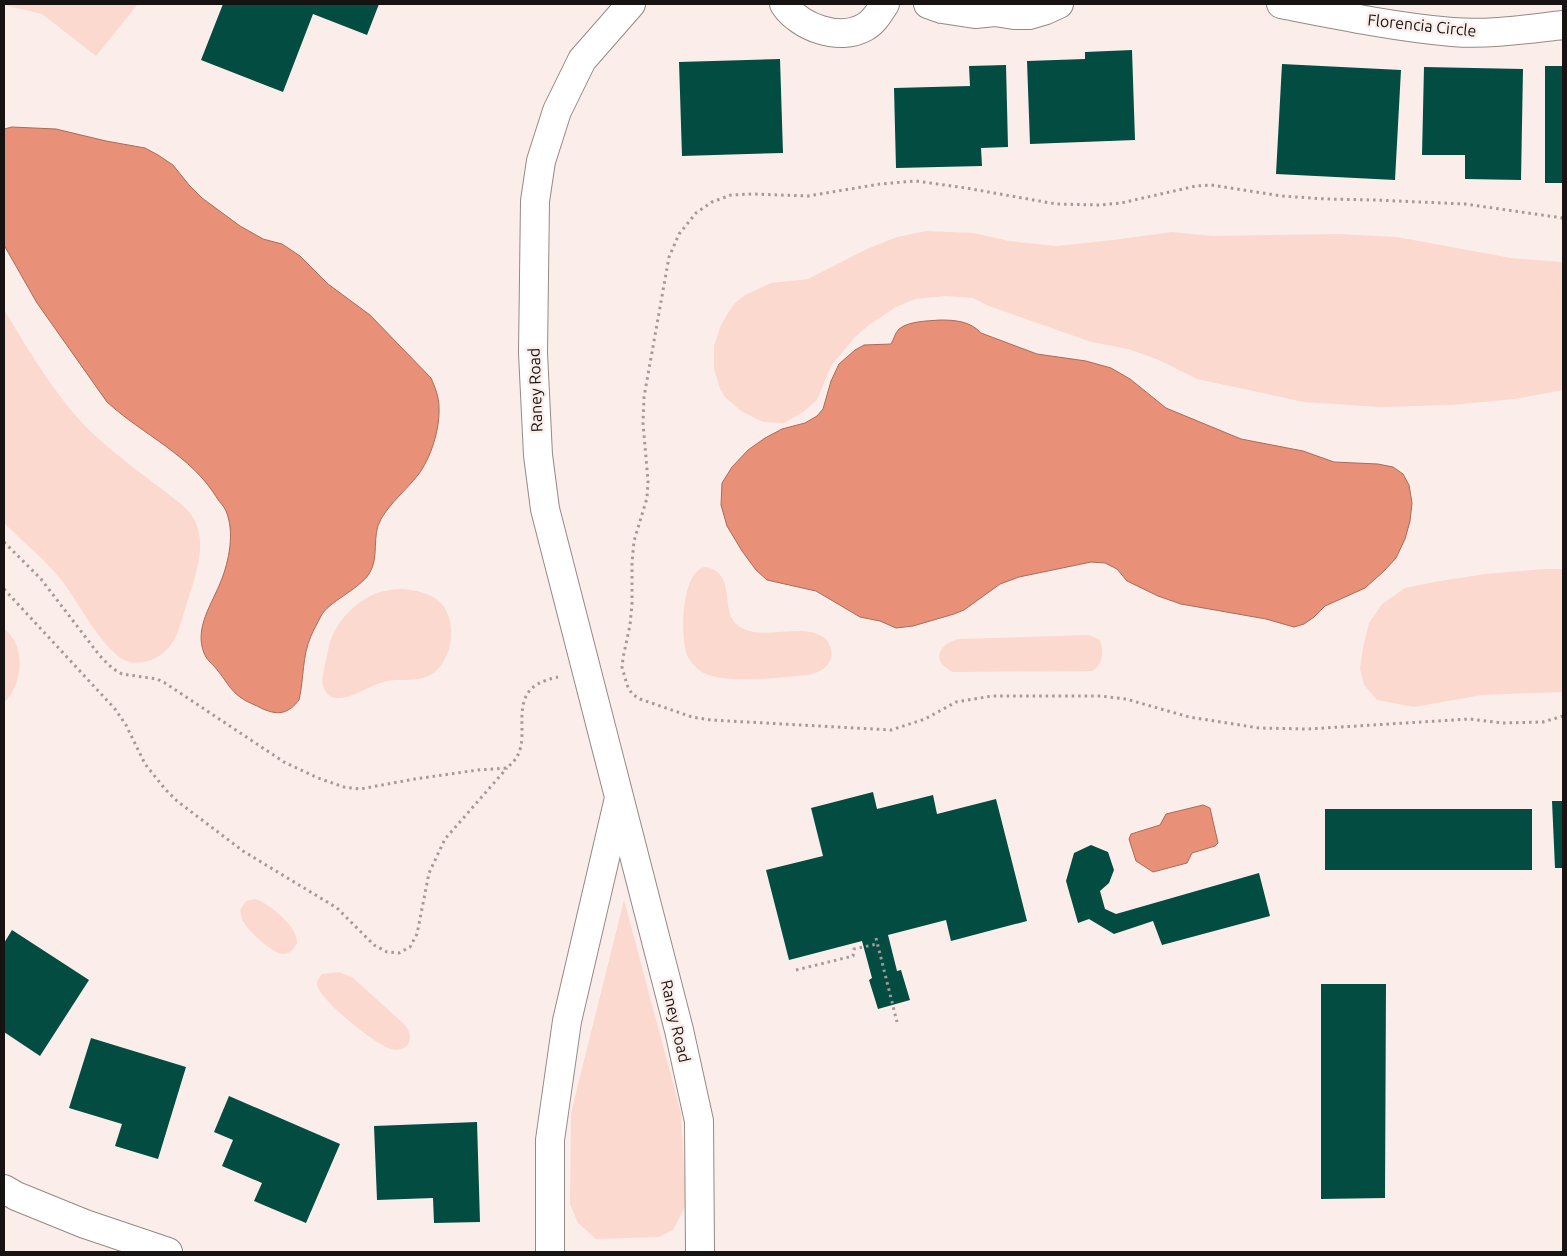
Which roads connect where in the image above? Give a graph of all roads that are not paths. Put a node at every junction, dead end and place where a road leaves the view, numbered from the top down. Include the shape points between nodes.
1 (631, 4) edge
2 (784, 4) edge
3 (885, 4) edge
4 (928, 4) edge
5 (1059, 4) edge
6 (1281, 4) edge
7 (1000, 8) edge
8 (1563, 25) edge
9 (620, 794) junction
10 (4, 1189) edge
11 (168, 1252) edge
12 (550, 1252) edge
13 (700, 1252) edge

1 - 9 street, Raney Road via 582,60 557,111 541,161 535,201 533,354 538,455 545,509
2 - 3 street via 804,23 822,31 845,33 864,28 875,20
4 - 7 street via 975,14
5 - 7 street via 1029,15 1014,15
6 - 8 street, Florencia Circle via 1454,32 1506,32
9 - 12 street, Raney Road via 567,1021 550,1140
9 - 13 street, Raney Road via 699,1121
10 - 11 street via 85,1224

